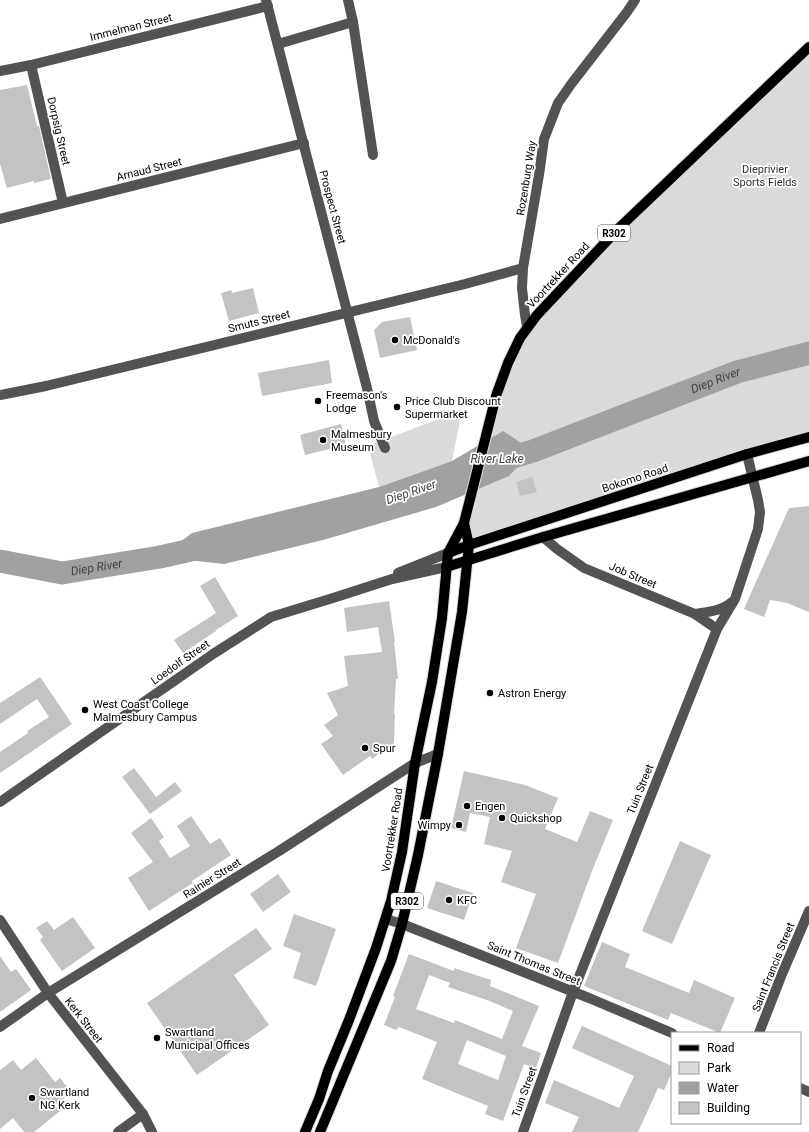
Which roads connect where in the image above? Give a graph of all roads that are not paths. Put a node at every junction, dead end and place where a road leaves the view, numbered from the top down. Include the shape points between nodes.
1 (348, 0) edge
2 (635, 0) edge
3 (267, 3) edge
4 (353, 22) junction
5 (278, 44) junction
6 (809, 47) edge
7 (31, 65) junction
8 (0, 71) edge
9 (304, 143) junction
10 (373, 155) dead end
11 (63, 203) junction
12 (0, 219) edge
13 (524, 268) junction
14 (348, 312) junction
15 (527, 327) junction
16 (0, 395) edge
17 (809, 437) edge
18 (385, 448) dead end
19 (747, 454) junction
20 (809, 461) edge
21 (753, 478) junction
22 (464, 523) junction
23 (543, 537) junction
24 (469, 545) junction
25 (448, 553) junction
26 (468, 561) junction
27 (446, 567) junction
28 (392, 579) junction
29 (735, 599) junction
30 (694, 614) junction
31 (717, 629) junction
32 (438, 754) junction
33 (414, 763) junction
34 (0, 802) edge
35 (809, 911) edge
36 (386, 919) junction
37 (0, 920) edge
38 (402, 924) junction
39 (573, 992) junction
40 (48, 993) junction
41 (0, 1027) edge
42 (759, 1032) edge
43 (671, 1033) edge
44 (143, 1114) junction
45 (118, 1132) edge
46 (152, 1132) edge
47 (305, 1132) edge
48 (320, 1132) edge
49 (523, 1132) edge

1 - 4 street
2 - 13 street, Rozenburg Way via 558,103 544,139
3 - 5 street, Prospect Street
3 - 7 street, Immelman Street
4 - 5 street
4 - 10 street
5 - 9 street, Prospect Street
6 - 15 main road, Voortrekker Road / R302 via 620,227
7 - 8 street, Immelman Street
7 - 11 street, Dorpsig Street
9 - 11 street, Arnaud Street
9 - 14 street, Prospect Street
11 - 12 street, Arnaud Street
13 - 14 street, Smuts Street
13 - 15 street, Rozenburg Way via 522,288
14 - 16 street, Smuts Street
14 - 18 street, Prospect Street via 374,420
15 - 22 main road, Voortrekker Road / R302 via 496,396
17 - 19 main road, Bokomo Road
19 - 21 street, Tuin Street
19 - 24 main road, Bokomo Road
20 - 21 main road
21 - 23 main road
21 - 29 street, Tuin Street via 760,512 758,529
22 - 24 main road, Voortrekker Road / R302
22 - 25 main road, Voortrekker Road / R302
23 - 26 main road
23 - 30 street, Job Street via 584,568
24 - 25 main road, Bokomo Road
24 - 26 main road, Voortrekker Road / R302
25 - 27 main road, Voortrekker Road / R302
25 - 28 street, Loedolf Street via 399,573
26 - 27 main road, Loedolf Street
26 - 32 main road, Voortrekker Road / R302
27 - 28 street, Loedolf Street
27 - 33 main road, Voortrekker Road / R302 via 442,618 432,682
28 - 34 street, Loedolf Street via 271,617 213,654
29 - 30 street via 719,610
29 - 31 street, Tuin Street
30 - 31 street, Job Street
31 - 39 street, Tuin Street
32 - 33 street, Rainier Street
32 - 38 main road, Voortrekker Road / R302
33 - 36 main road, Voortrekker Road / R302 via 402,852
33 - 40 street, Rainier Street via 279,851
35 - 42 street, Saint Francis Street
36 - 38 street, Saint Thomas Street
36 - 47 main road, Voortrekker Road / R302
37 - 40 street, Kerk Street
38 - 39 street, Saint Thomas Street
38 - 48 main road, Voortrekker Road / R302 via 391,961
39 - 43 street, Saint Thomas Street
39 - 49 street, Tuin Street
40 - 41 street, Rainier Street
40 - 44 street, Kerk Street
44 - 45 street
44 - 46 street, Kerk Street

